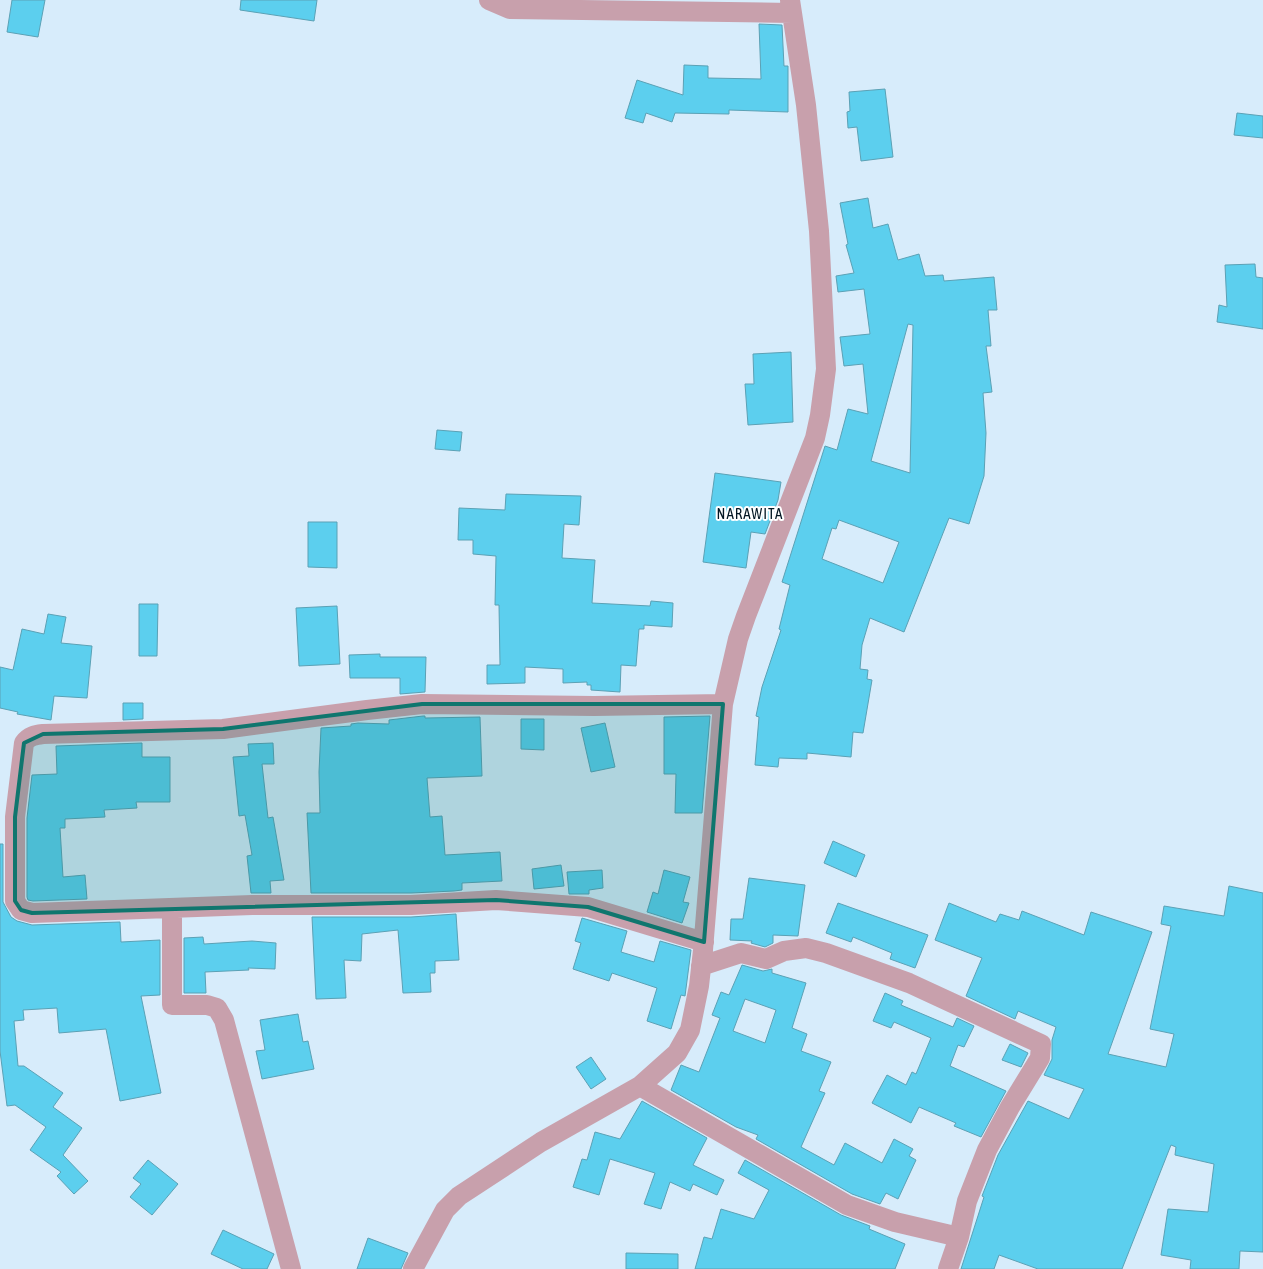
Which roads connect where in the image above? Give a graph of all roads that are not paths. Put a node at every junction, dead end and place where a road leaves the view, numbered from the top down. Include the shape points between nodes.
1 (489, 0) edge
2 (791, 6) edge
3 (724, 704) junction
4 (172, 908) junction
5 (704, 942) junction
6 (701, 966) junction
7 (640, 1086) junction
8 (959, 1237) junction
9 (291, 1269) edge
10 (413, 1269) edge
11 (948, 1269) edge

1 - 2 street via 510,9
2 - 3 street via 806,106 819,231 825,323 824,392 815,438 738,639
3 - 4 street via 422,704 223,729 43,734 28,738 24,743 15,826 15,901 21,910 32,913
3 - 5 street
4 - 5 street via 496,900 588,907
4 - 9 street via 172,1006 207,1005 217,1008 224,1020
5 - 6 street
6 - 7 street via 690,1030 677,1053
6 - 8 street via 741,953 766,959 784,951 806,948 826,952 909,983 1041,1044 1040,1058 987,1150 967,1201
7 - 8 street via 847,1205 895,1222
7 - 10 street via 541,1142 459,1196 445,1210
8 - 11 street

